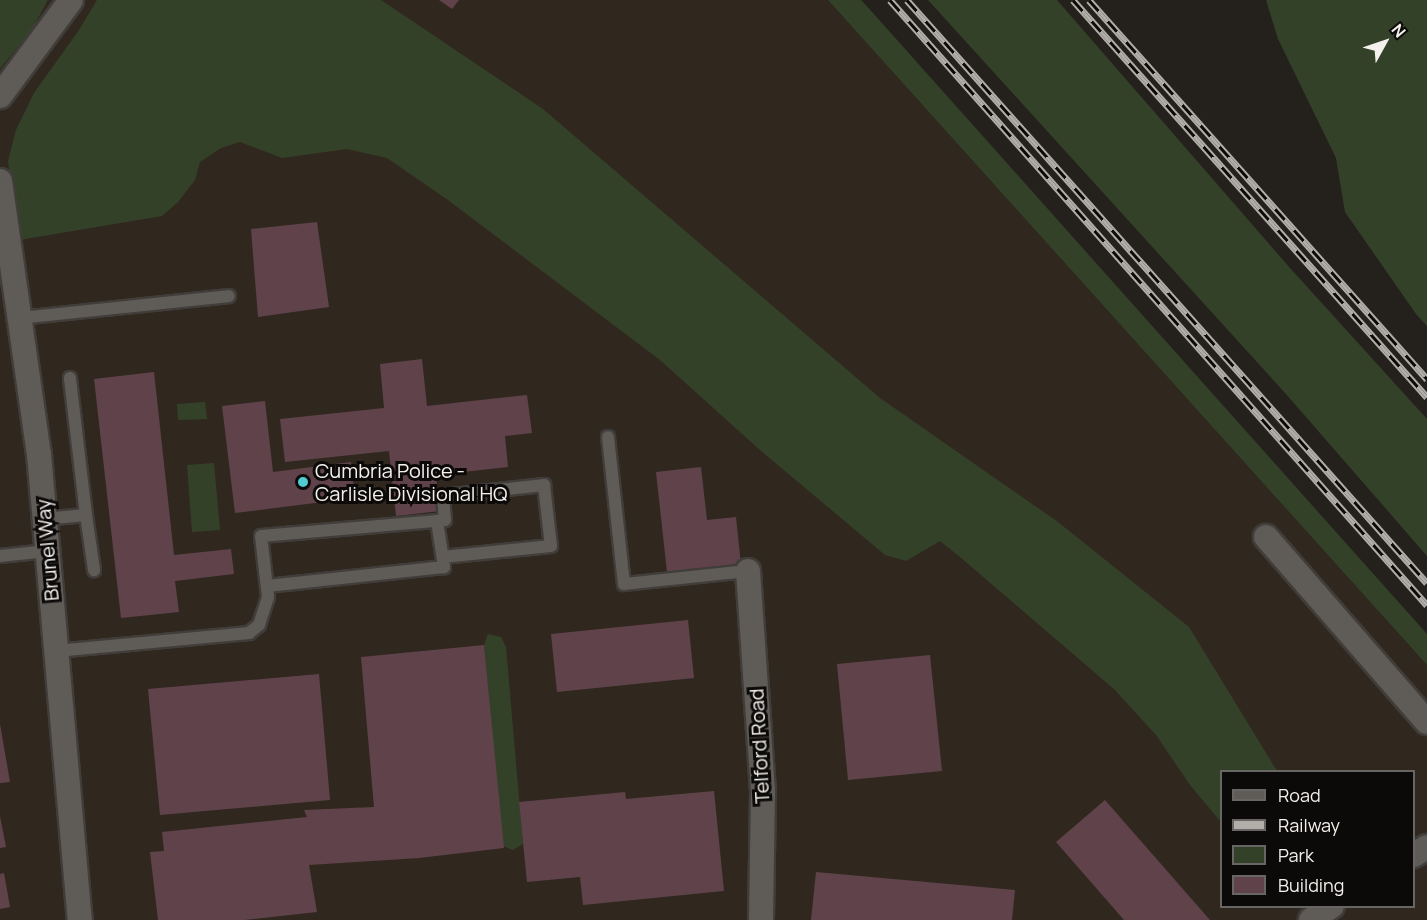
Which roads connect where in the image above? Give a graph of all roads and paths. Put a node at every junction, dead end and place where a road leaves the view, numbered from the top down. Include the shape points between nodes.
1 (71, 0) edge
2 (0, 96) edge
3 (0, 181) edge
4 (229, 296) dead end
5 (20, 318) junction
6 (70, 378) dead end
7 (608, 437) dead end
8 (86, 514) junction
9 (45, 519) junction
10 (437, 521) junction
11 (1266, 537) dead end
12 (47, 551) junction
13 (0, 556) edge
14 (443, 557) junction
15 (94, 570) dead end
16 (748, 571) joint
17 (267, 586) junction
18 (56, 651) junction
19 (1427, 722) edge
20 (1329, 908) edge
21 (80, 920) edge
22 (761, 920) edge
23 (1311, 920) edge

1 - 2 street
3 - 5 street, Brunel Way
4 - 5 lane
5 - 9 street, Brunel Way
6 - 8 lane
7 - 16 lane via 624,584
8 - 9 lane
8 - 15 lane
9 - 12 street, Brunel Way
10 - 14 lane
10 - 14 lane via 445,520 443,496 544,485 551,546
10 - 17 lane via 261,536
11 - 19 street
12 - 13 lane
12 - 18 street, Brunel Way
14 - 17 lane via 444,567
16 - 22 street, Telford Road via 764,792
17 - 18 lane via 260,625 249,633
18 - 21 street, Brunel Way
20 - 23 street

